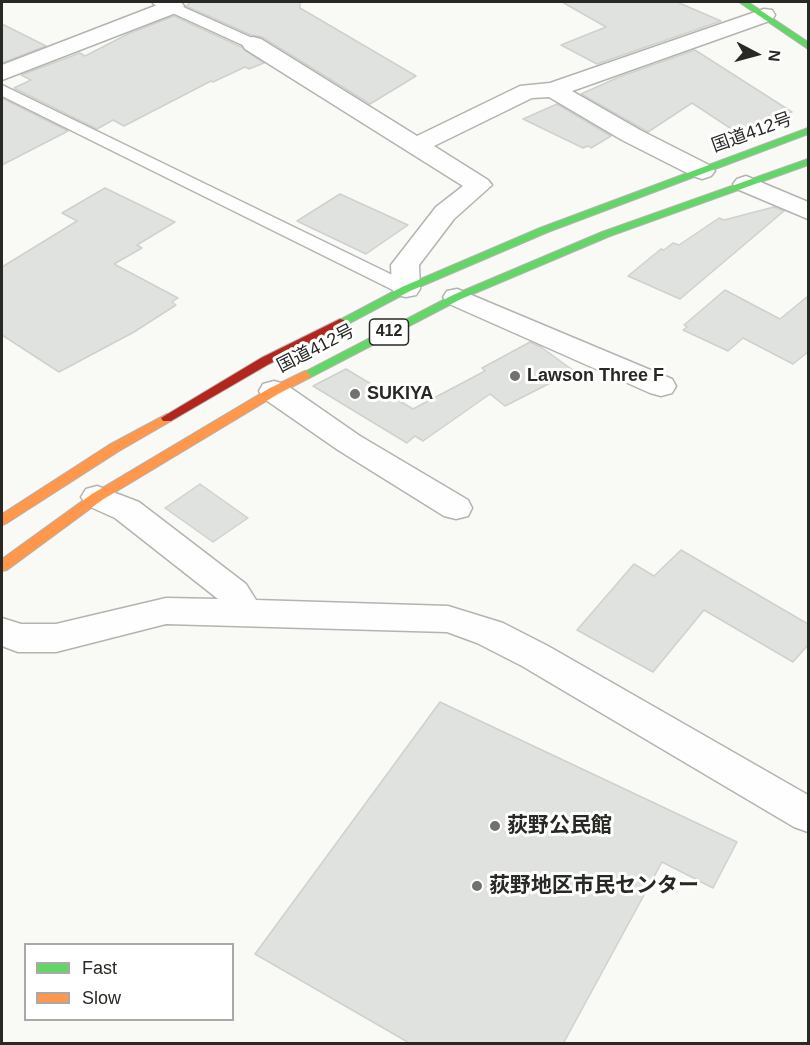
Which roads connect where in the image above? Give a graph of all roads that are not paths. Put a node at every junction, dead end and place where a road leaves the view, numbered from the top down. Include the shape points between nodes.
1 (743, 2) edge
2 (167, 4) edge
3 (764, 15) junction
4 (253, 44) joint
5 (808, 46) edge
6 (2, 73) edge
7 (2, 90) edge
8 (553, 90) junction
9 (808, 131) edge
10 (415, 146) junction
11 (808, 162) edge
12 (702, 171) junction
13 (746, 184) junction
14 (808, 211) edge
15 (406, 289) junction
16 (457, 297) junction
17 (661, 386) dead end
18 (274, 391) junction
19 (98, 497) junction
20 (456, 508) dead end
21 (2, 520) edge
22 (2, 566) edge
23 (245, 613) junction
24 (2, 631) edge
25 (808, 815) edge

1 - 3 main road
2 - 4 lane
2 - 6 street
3 - 5 main road
3 - 8 street
4 - 10 street
7 - 15 lane
8 - 10 street via 528,92
8 - 12 street
9 - 12 main road, 国道412号 / 412
10 - 15 street via 478,185 445,213 405,265
11 - 13 main road, 国道412号 / 412
12 - 15 main road, 国道412号 / 412 via 544,230
13 - 14 street
13 - 16 main road, 国道412号 / 412 via 606,234
15 - 21 main road, 国道412号 / 412 via 265,361 114,448
16 - 17 street
16 - 18 main road, 国道412号 / 412
18 - 19 main road, 国道412号 / 412
18 - 20 street via 349,443
19 - 22 main road, 国道412号 / 412
19 - 23 street via 127,510 234,593
23 - 24 street via 166,611 56,638 18,638
23 - 25 street via 448,619 490,633

